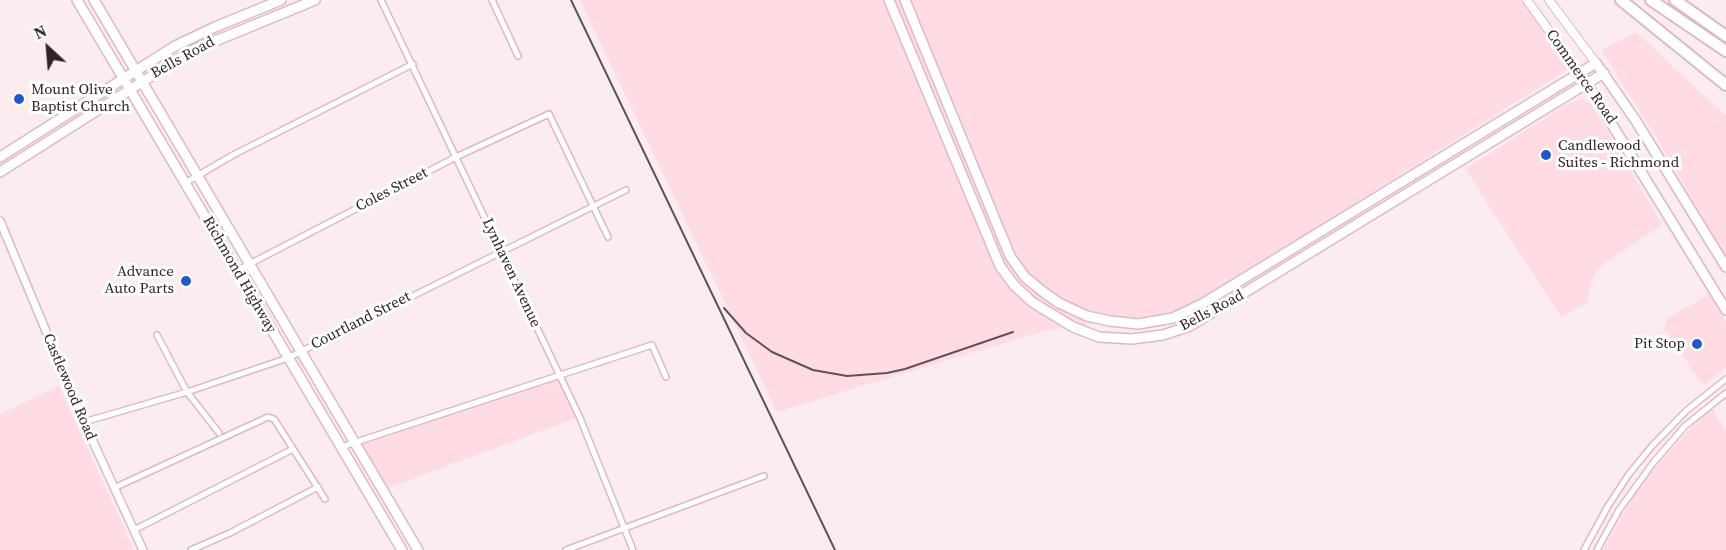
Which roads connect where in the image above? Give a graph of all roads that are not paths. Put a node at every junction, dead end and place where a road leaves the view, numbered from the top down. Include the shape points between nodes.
1 (77, 0) edge
2 (94, 0) edge
3 (281, 0) edge
4 (315, 0) edge
5 (381, 0) edge
6 (492, 0) edge
7 (889, 0) edge
8 (905, 0) edge
9 (1527, 0) edge
10 (1550, 0) edge
11 (1621, 0) edge
12 (1651, 0) edge
13 (1675, 0) edge
14 (920, 36) junction
15 (1726, 36) edge
16 (907, 40) junction
17 (1726, 51) edge
18 (518, 56) dead end
19 (1596, 63) junction
20 (413, 64) junction
21 (135, 70) junction
22 (1604, 73) junction
23 (1580, 74) junction
24 (123, 78) junction
25 (141, 81) junction
26 (1587, 83) junction
27 (1726, 85) edge
28 (129, 89) junction
29 (0, 157) edge
30 (456, 157) junction
31 (0, 172) edge
32 (1419, 172) junction
33 (198, 176) junction
34 (185, 183) junction
35 (1426, 183) junction
36 (626, 190) dead end
37 (989, 204) junction
38 (594, 205) junction
39 (976, 210) junction
40 (0, 221) edge
41 (608, 237) dead end
42 (501, 251) junction
43 (249, 264) junction
44 (1726, 267) edge
45 (236, 270) junction
46 (1254, 272) junction
47 (1262, 284) junction
48 (1726, 310) edge
49 (157, 335) dead end
50 (301, 351) junction
51 (288, 358) junction
52 (559, 374) junction
53 (666, 377) dead end
54 (1726, 379) edge
55 (187, 392) junction
56 (1726, 393) edge
57 (84, 422) junction
58 (219, 433) dead end
59 (355, 442) junction
60 (1652, 446) junction
61 (341, 447) junction
62 (293, 449) junction
63 (1661, 454) junction
64 (764, 476) dead end
65 (318, 487) junction
66 (114, 488) junction
67 (325, 499) dead end
68 (626, 528) junction
69 (134, 530) junction
70 (143, 550) edge
71 (190, 550) edge
72 (402, 550) edge
73 (418, 550) edge
74 (566, 550) edge
75 (633, 550) edge
76 (1584, 550) edge
77 (1597, 550) edge

1 - 24 main road, Richmond Highway
2 - 21 main road, Richmond Highway
3 - 21 main road, Bells Road via 194,35
4 - 25 main road, Bells Road via 201,46
5 - 20 street, Lynhaven Avenue
6 - 18 street
7 - 16 main road, Bells Road
8 - 14 main road, Bells Road
9 - 23 main road, Commerce Road
10 - 19 main road, Commerce Road
11 - 27 highway
12 - 17 highway
13 - 15 highway
14 - 16 main road
14 - 37 main road, Bells Road
16 - 39 main road, Bells Road
19 - 22 main road, Commerce Road
19 - 23 main road, Bells Road
20 - 30 street, Lynhaven Avenue
20 - 33 street
21 - 24 main road, Bells Road
21 - 25 main road, Richmond Highway
22 - 26 main road, Bells Road
22 - 44 main road, Commerce Road
23 - 26 main road, Commerce Road
23 - 32 main road, Bells Road
24 - 28 main road, Richmond Highway
24 - 29 main road, Bells Road
25 - 28 main road, Bells Road
25 - 33 main road, Richmond Highway
26 - 35 main road, Bells Road
26 - 48 main road, Commerce Road
28 - 31 main road, Bells Road
28 - 34 main road, Richmond Highway
30 - 38 street, Coles Street via 549,114
30 - 42 street, Lynhaven Avenue
30 - 43 street, Coles Street
32 - 35 main road
32 - 46 main road, Bells Road
33 - 34 street
33 - 43 main road, Richmond Highway
34 - 45 main road, Richmond Highway
35 - 47 main road, Bells Road
36 - 38 street, Courtland Street
37 - 39 main road
37 - 46 main road, Bells Road via 1010,256 1025,277 1059,303 1087,316 1138,324 1173,318
38 - 41 street
38 - 42 street, Courtland Street
39 - 47 main road, Bells Road via 1000,266 1014,285 1048,313 1100,337 1132,339 1163,335 1190,326
40 - 57 street, Castlewood Road
42 - 50 street, Courtland Street
42 - 52 street, Lynhaven Avenue
43 - 45 street, Coles Street
43 - 50 main road, Richmond Highway
45 - 51 main road, Richmond Highway
46 - 47 main road
49 - 55 street
50 - 51 street, Courtland Street
50 - 59 main road, Richmond Highway
51 - 55 street, Courtland Street
51 - 61 main road, Richmond Highway
52 - 53 street via 652,345
52 - 59 street
52 - 68 street, Lynhaven Avenue
54 - 60 street via 1686,411
55 - 57 street, Courtland Street
55 - 58 street
56 - 63 street via 1696,416
57 - 66 street, Castlewood Road
59 - 61 street
59 - 73 main road, Richmond Highway
60 - 63 street
60 - 76 street via 1613,498
61 - 72 main road, Richmond Highway
62 - 65 street
62 - 66 street via 274,419 268,417
62 - 69 street
63 - 77 street via 1625,501
64 - 68 street
65 - 67 street
65 - 71 street
66 - 69 street, Castlewood Road
68 - 74 street
68 - 75 street, Lynhaven Avenue
69 - 70 street, Castlewood Road

